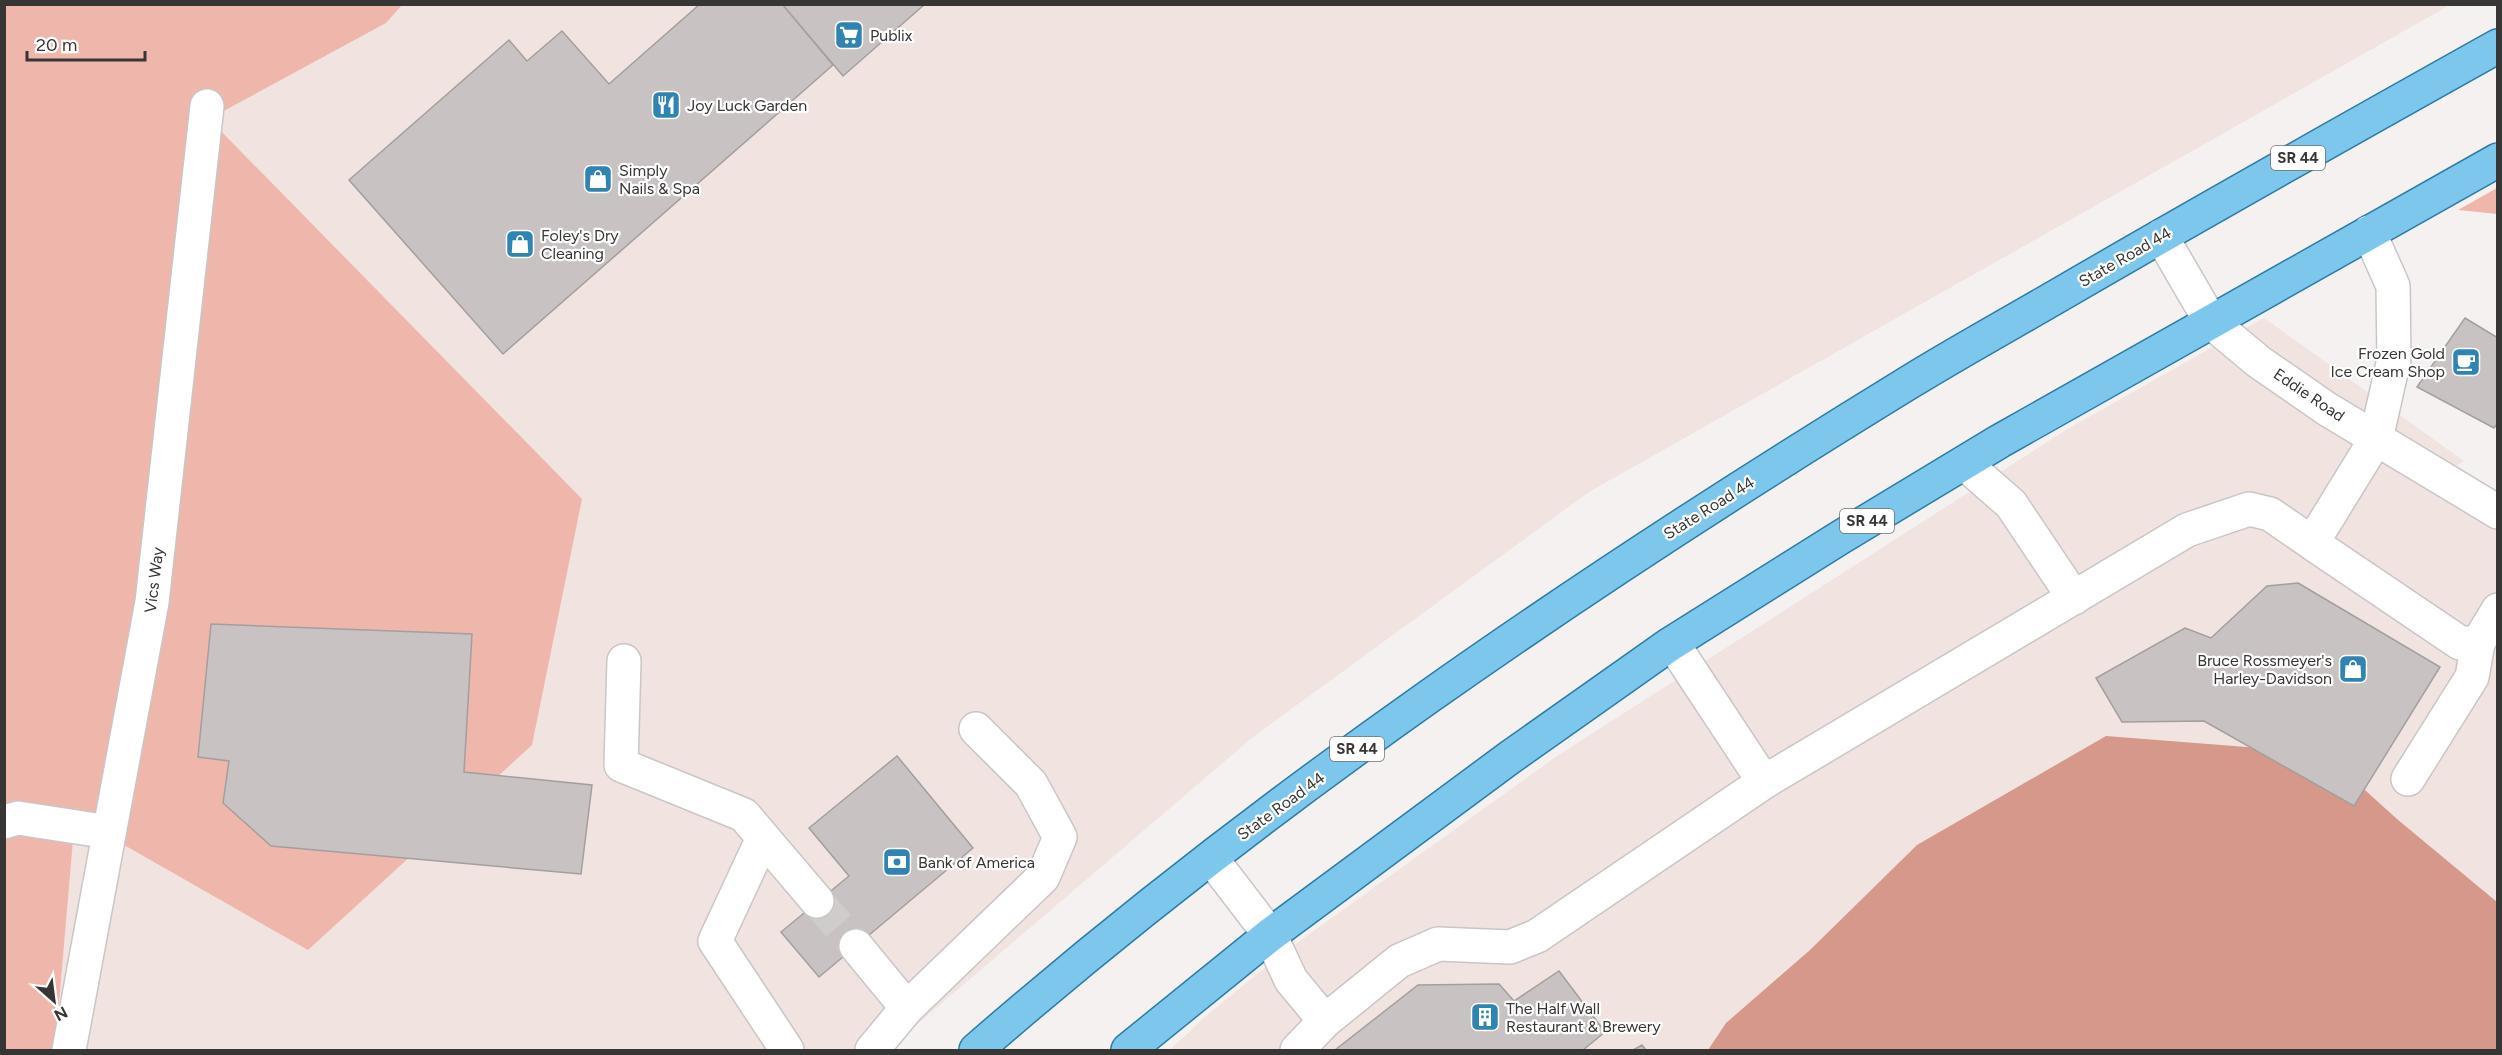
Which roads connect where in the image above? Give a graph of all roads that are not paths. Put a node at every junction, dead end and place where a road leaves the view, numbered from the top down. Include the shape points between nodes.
1 (2498, 46) edge
2 (207, 106) dead end
3 (2498, 160) edge
4 (2369, 232) junction
5 (2161, 236) junction
6 (2211, 322) junction
7 (2376, 439) junction
8 (1964, 463) junction
9 (2498, 512) edge
10 (2312, 543) junction
11 (2074, 598) junction
12 (2498, 610) edge
13 (2478, 643) junction
14 (1672, 644) junction
15 (624, 661) dead end
16 (976, 729) dead end
17 (2408, 779) dead end
18 (1764, 782) junction
19 (4, 822) edge
20 (109, 832) junction
21 (763, 838) junction
22 (1211, 858) junction
23 (817, 901) tunnel mouth
24 (1270, 935) junction
25 (856, 946) tunnel mouth
26 (907, 1008) junction
27 (1325, 1021) junction
28 (69, 1050) edge
29 (788, 1050) edge
30 (872, 1050) edge
31 (976, 1050) edge
32 (1128, 1050) edge
33 (1297, 1050) edge

1 - 5 main road, State Road 44 / SR 44
2 - 20 street, Vics Way via 152,602
3 - 4 main road, SR 44
4 - 6 main road, SR 44
4 - 7 street via 2393,286 2394,359
5 - 6 street, Eddie Road
5 - 22 main road, State Road 44 / SR 44 via 1912,381 1674,529 1444,685
6 - 7 street, Eddie Road via 2259,362
6 - 8 main road, SR 44
7 - 9 street, Eddie Road
7 - 10 street
8 - 11 street via 2011,504
8 - 14 main road, SR 44
10 - 11 street via 2270,514 2249,509 2187,530
10 - 13 street via 2460,643
11 - 18 street
12 - 13 street
13 - 17 street via 2472,677
14 - 18 street
14 - 24 main road, SR 44 via 1509,758
15 - 21 street via 621,765 744,815
16 - 26 street via 1031,784 1060,837 1043,877
18 - 27 street via 1537,936 1510,947 1438,944 1399,961
19 - 20 street via 18,818
20 - 28 street, Vics Way
21 - 23 street
21 - 29 street via 715,941
22 - 24 street
22 - 31 main road, State Road 44 / SR 44
24 - 27 street via 1291,980
24 - 32 main road, SR 44
25 - 26 street
26 - 30 street
27 - 33 street

